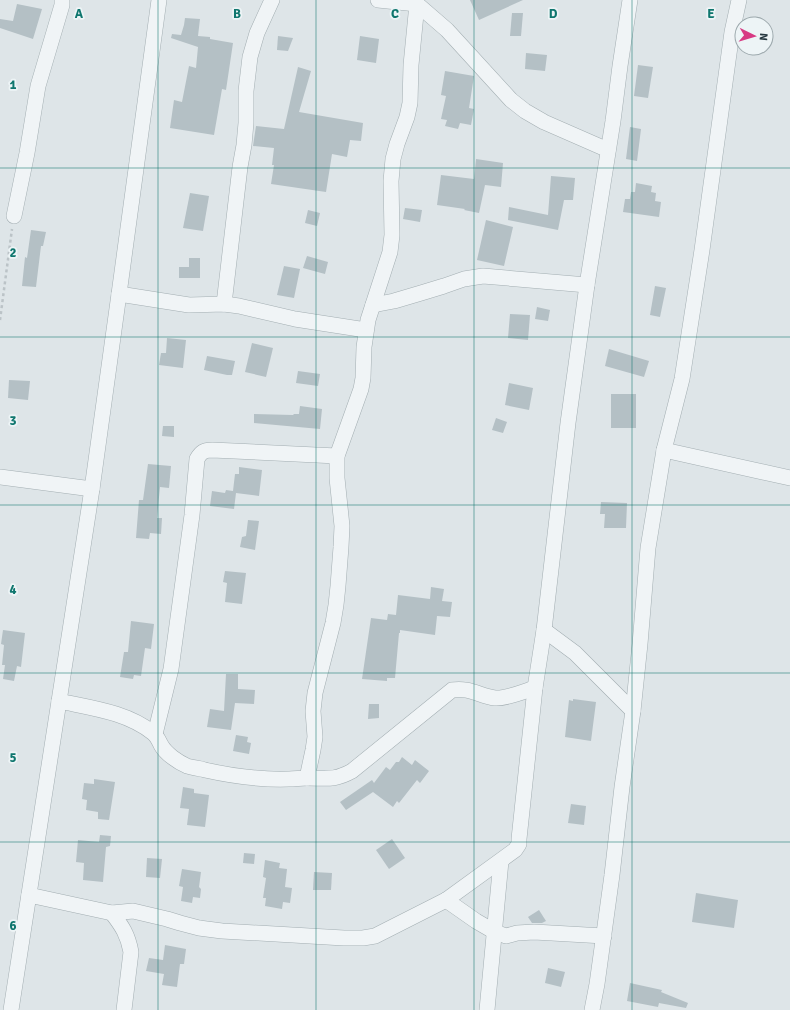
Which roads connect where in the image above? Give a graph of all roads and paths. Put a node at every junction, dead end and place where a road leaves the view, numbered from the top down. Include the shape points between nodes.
1 (62, 0) edge
2 (159, 0) edge
3 (272, 0) edge
4 (378, 0) edge
5 (630, 0) edge
6 (739, 0) edge
7 (417, 4) junction
8 (608, 150) junction
9 (14, 216) joint
10 (587, 285) junction
11 (120, 294) junction
12 (224, 304) junction
13 (373, 306) junction
14 (0, 320) edge
15 (366, 330) junction
16 (664, 450) junction
17 (336, 456) junction
18 (0, 476) edge
19 (790, 478) edge
20 (92, 489) junction
21 (544, 630) junction
22 (535, 688) junction
23 (59, 701) junction
24 (633, 711) junction
25 (155, 734) junction
26 (307, 778) junction
27 (501, 861) junction
28 (29, 895) junction
29 (446, 900) junction
30 (112, 913) junction
31 (495, 932) junction
32 (604, 936) junction
33 (14, 988) junction
34 (0, 993) edge
35 (11, 1010) edge
36 (124, 1010) edge
37 (487, 1010) edge
38 (592, 1010) edge

1 - 9 street via 38,86
2 - 11 street
3 - 12 street via 257,33 250,57 244,145
4 - 7 street
5 - 8 street
6 - 16 street via 732,32 682,379
7 - 8 street via 447,30 511,100 525,111
7 - 13 street via 410,65 410,103 393,159 390,181 391,246
8 - 10 street
9 - 14 path
10 - 13 street via 483,276 464,278
10 - 21 street
11 - 12 street via 189,305
11 - 20 street
12 - 15 street
13 - 15 street
15 - 17 street via 361,389
16 - 19 street
16 - 24 street via 648,548
17 - 25 street via 212,450 200,453 197,459 171,669
17 - 26 street via 342,547 333,623 315,693 315,737
18 - 20 street
20 - 23 street
21 - 22 street
21 - 24 street via 575,653
22 - 26 street via 497,698 467,690 452,690 352,772 334,778
22 - 27 street via 519,844
23 - 25 street via 120,715
23 - 28 street
24 - 32 street
25 - 26 street via 162,747 186,766 259,778
27 - 29 street
27 - 31 street
28 - 30 street
28 - 33 street
29 - 30 street via 375,936 363,938 222,932 133,911
29 - 31 street
30 - 36 street via 122,926 131,952
31 - 32 street via 506,936 534,932
31 - 37 street
32 - 38 street
33 - 34 street
33 - 35 street

